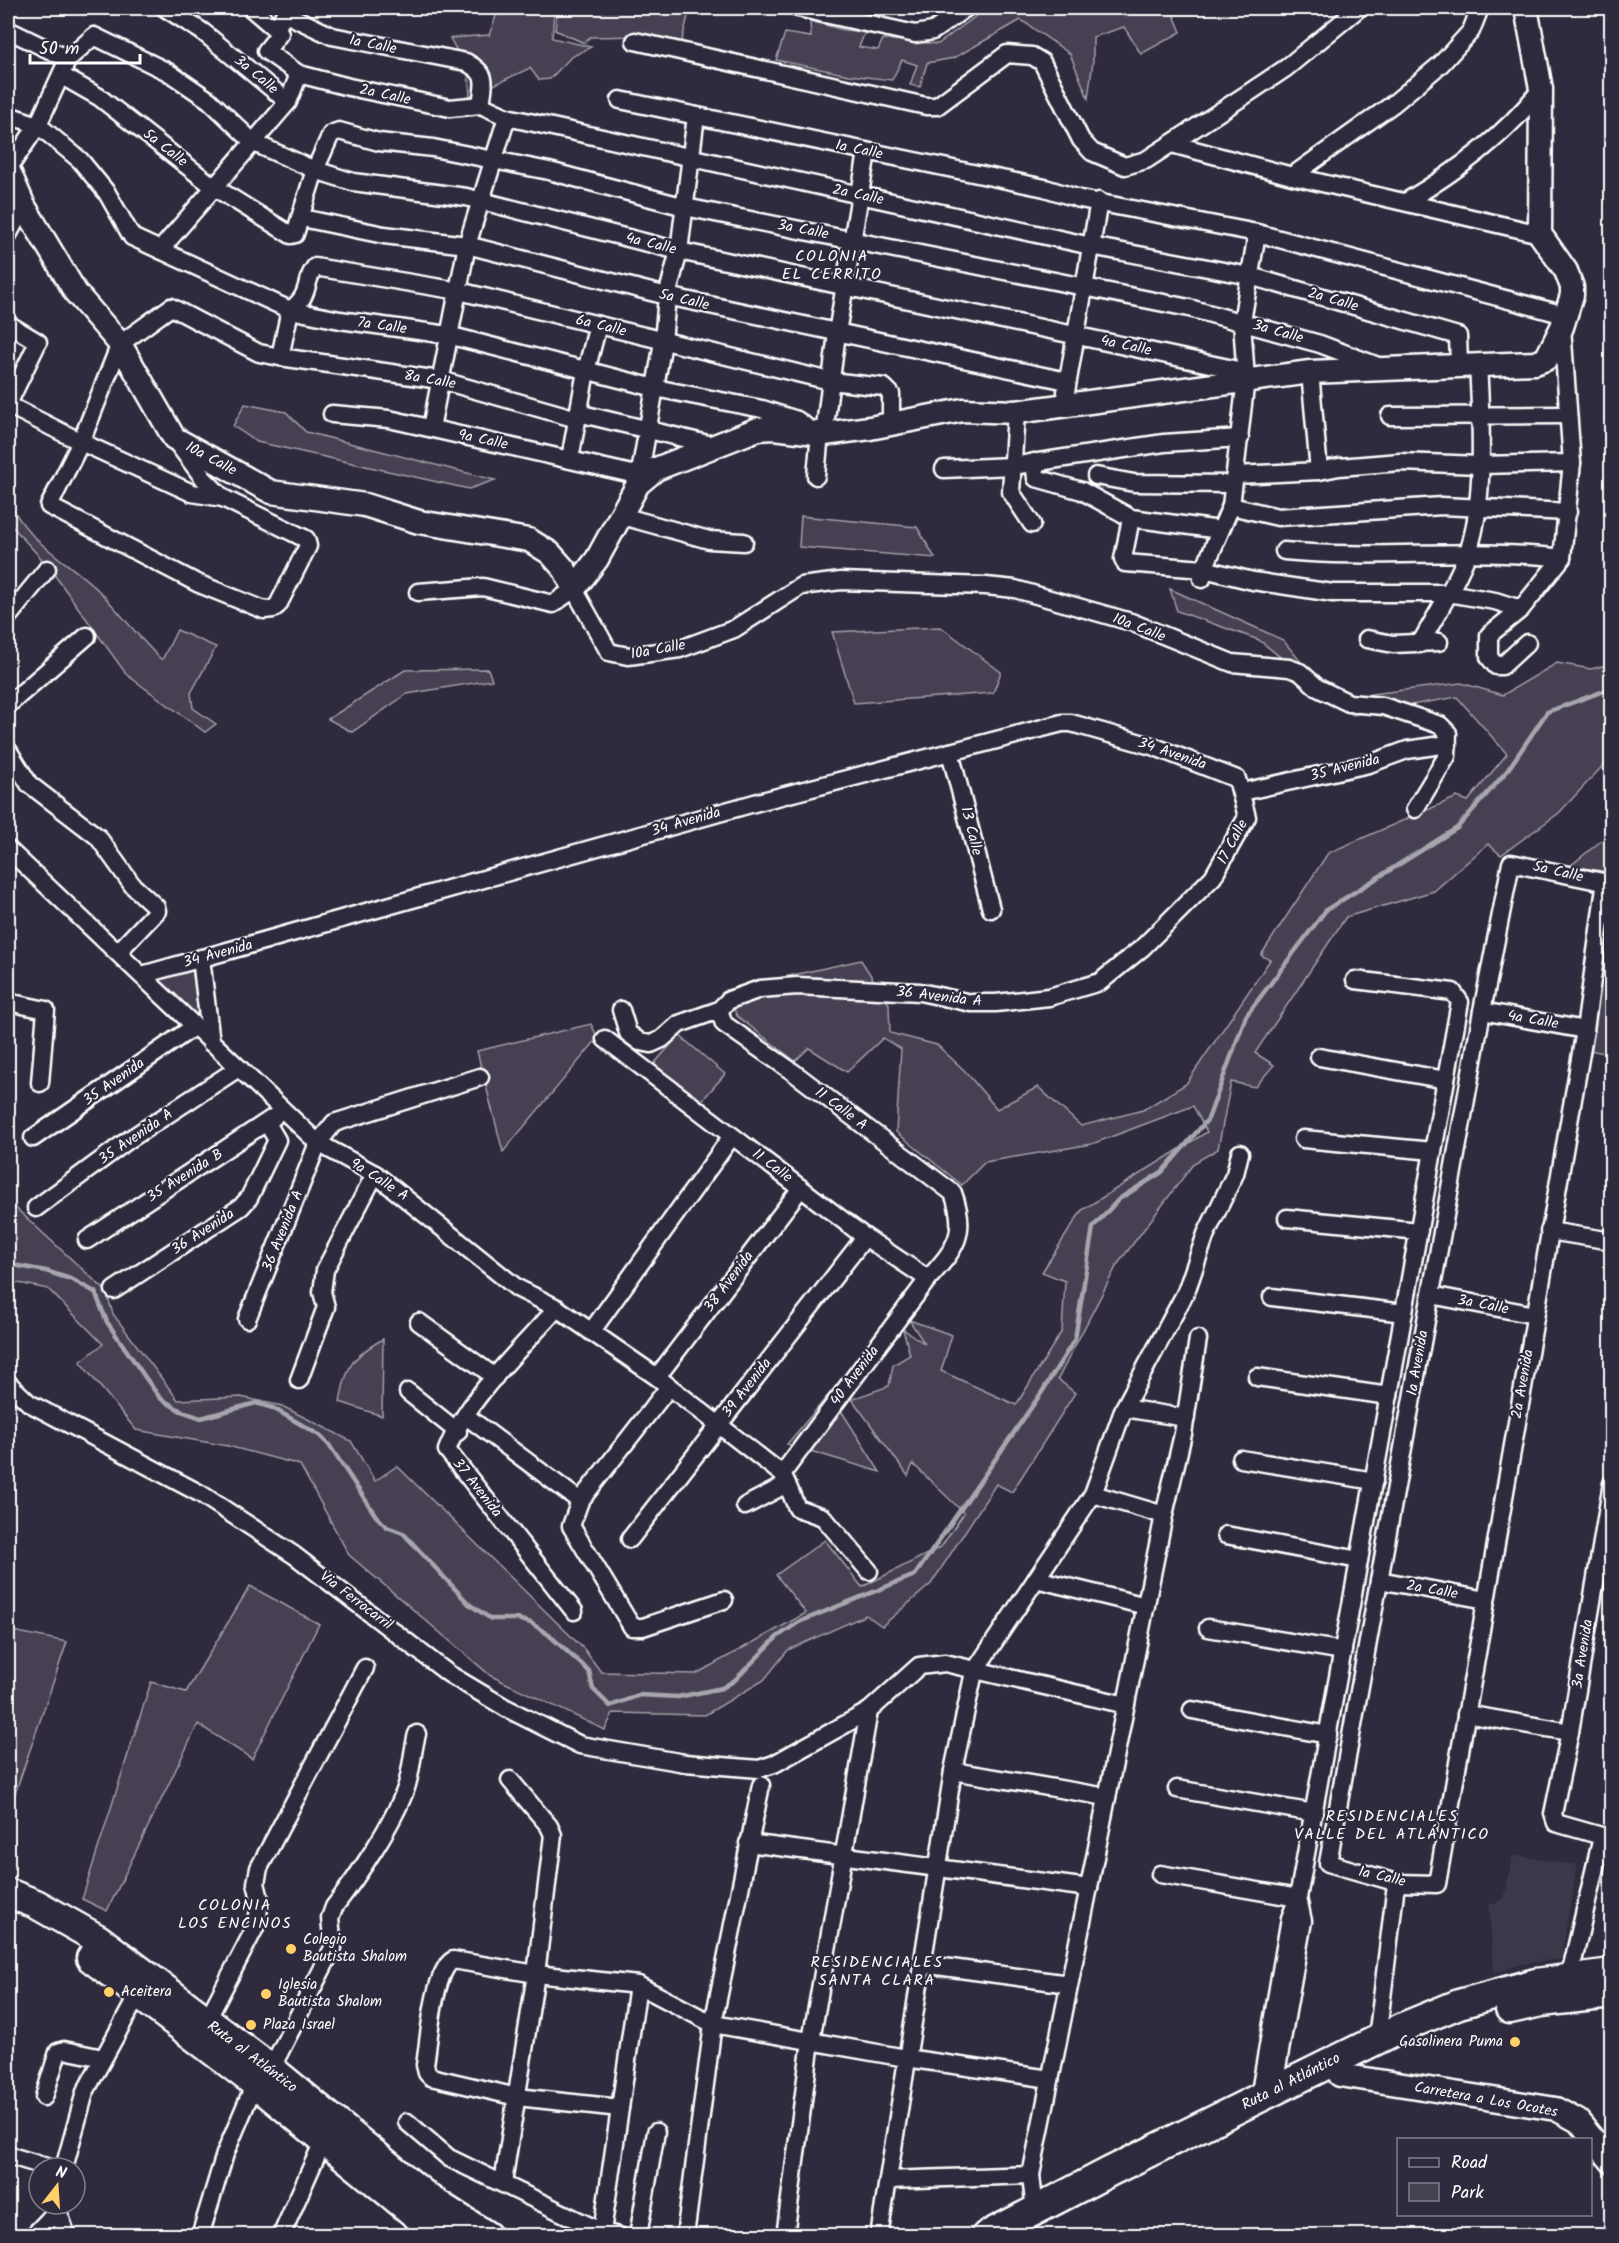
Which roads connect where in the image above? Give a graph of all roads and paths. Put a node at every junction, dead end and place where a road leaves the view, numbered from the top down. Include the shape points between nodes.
1 (165, 8) edge
2 (251, 8) edge
3 (798, 8) edge
4 (966, 8) edge
5 (1359, 8) edge
6 (1480, 8) edge
7 (1526, 8) edge
8 (8, 30) edge
9 (277, 32) junction
10 (635, 41) dead end
11 (68, 59) junction
12 (300, 74) junction
13 (62, 76) junction
14 (1541, 89) junction
15 (620, 100) dead end
16 (288, 102) junction
17 (480, 105) junction
18 (8, 115) edge
19 (696, 116) junction
20 (507, 117) junction
21 (38, 125) junction
22 (255, 143) junction
23 (1172, 144) junction
24 (867, 152) junction
25 (691, 158) junction
26 (494, 162) junction
27 (8, 169) edge
28 (315, 170) junction
29 (1292, 176) junction
30 (214, 188) junction
31 (858, 195) junction
32 (1099, 201) junction
33 (1407, 201) junction
34 (482, 203) junction
35 (24, 206) junction
36 (685, 207) junction
37 (302, 218) junction
38 (1257, 233) junction
39 (1540, 234) junction
40 (8, 235) edge
41 (853, 240) junction
42 (467, 245) junction
43 (1091, 246) junction
44 (160, 250) junction
45 (679, 251) junction
46 (1250, 276) junction
47 (845, 286) junction
48 (1083, 288) junction
49 (459, 291) junction
50 (667, 296) junction
51 (290, 310) junction
52 (1564, 321) junction
53 (1242, 322) junction
54 (8, 324) edge
55 (598, 326) junction
56 (837, 333) junction
57 (448, 334) junction
58 (1077, 335) junction
59 (663, 342) junction
60 (120, 344) junction
61 (274, 356) junction
62 (1469, 364) junction
63 (1381, 367) junction
64 (586, 371) junction
65 (1310, 372) junction
66 (1246, 379) junction
67 (440, 380) junction
68 (830, 381) junction
69 (1067, 381) junction
70 (655, 388) junction
71 (8, 404) edge
72 (1066, 404) junction
73 (1016, 411) junction
74 (332, 414) dead end
75 (1568, 415) junction
76 (577, 416) junction
77 (1390, 416) dead end
78 (1481, 416) junction
79 (891, 423) junction
80 (430, 428) junction
81 (649, 430) junction
82 (820, 433) junction
83 (174, 438) junction
84 (1240, 438) junction
85 (81, 442) junction
86 (716, 446) junction
87 (570, 459) junction
88 (1034, 462) junction
89 (1572, 464) junction
90 (1480, 465) junction
91 (1012, 466) junction
92 (944, 469) dead end
93 (1319, 471) junction
94 (816, 476) dead end
95 (1096, 476) dead end
96 (635, 479) junction
97 (1234, 480) junction
98 (223, 498) junction
99 (1231, 506) junction
100 (1476, 508) junction
101 (1568, 512) junction
102 (622, 516) junction
103 (1131, 518) junction
104 (1032, 524) dead end
105 (1220, 530) junction
106 (744, 542) dead end
107 (1284, 551) dead end
108 (1468, 553) junction
109 (1562, 558) junction
110 (47, 569) dead end
111 (1203, 574) junction
112 (574, 589) junction
113 (418, 592) dead end
114 (1449, 593) junction
115 (1521, 609) junction
116 (8, 617) edge
117 (87, 636) dead end
118 (1367, 639) dead end
119 (1439, 642) dead end
120 (1527, 643) dead end
121 (1420, 644) junction
122 (8, 705) edge
123 (1448, 744) junction
124 (8, 750) edge
125 (950, 752) junction
126 (1230, 775) joint
127 (1242, 792) junction
128 (1415, 809) dead end
129 (8, 849) edge
130 (1511, 863) joint
131 (1213, 877) joint
132 (1604, 884) joint
133 (991, 909) dead end
134 (118, 952) junction
135 (201, 958) junction
136 (142, 975) junction
137 (1355, 980) dead end
138 (8, 1002) edge
139 (621, 1010) dead end
140 (719, 1010) junction
141 (1482, 1011) junction
142 (195, 1026) junction
143 (1585, 1030) junction
144 (605, 1039) dead end
145 (211, 1043) junction
146 (1319, 1057) dead end
147 (237, 1069) junction
148 (480, 1077) dead end
149 (1446, 1080) junction
150 (40, 1083) dead end
151 (282, 1111) junction
152 (267, 1124) junction
153 (732, 1136) junction
154 (33, 1138) dead end
155 (1303, 1139) dead end
156 (318, 1143) junction
157 (1433, 1151) junction
158 (1240, 1153) dead end
159 (375, 1174) junction
160 (801, 1188) junction
161 (36, 1208) dead end
162 (959, 1211) joint
163 (1287, 1218) dead end
164 (1419, 1231) junction
165 (1549, 1231) junction
166 (865, 1237) junction
167 (87, 1240) dead end
168 (1611, 1241) edge
169 (934, 1272) junction
170 (114, 1290) dead end
171 (1431, 1295) junction
172 (1272, 1297) dead end
173 (557, 1308) junction
174 (1404, 1312) junction
175 (1535, 1315) junction
176 (247, 1319) dead end
177 (419, 1322) dead end
178 (591, 1332) junction
179 (1198, 1339) dead end
180 (495, 1377) junction
181 (1257, 1377) dead end
182 (299, 1380) dead end
183 (663, 1382) junction
184 (8, 1383) edge
185 (408, 1392) dead end
186 (1389, 1396) junction
187 (1124, 1408) junction
188 (466, 1416) junction
189 (1186, 1419) junction
190 (718, 1425) junction
191 (458, 1432) junction
192 (1241, 1459) dead end
193 (784, 1479) junction
194 (1374, 1481) junction
195 (1611, 1483) edge
196 (1093, 1494) junction
197 (580, 1501) junction
198 (745, 1506) dead end
199 (1164, 1515) junction
200 (1226, 1535) dead end
201 (630, 1539) dead end
202 (1606, 1548) edge
203 (1359, 1560) junction
204 (869, 1570) dead end
205 (1036, 1579) junction
206 (1379, 1580) junction
207 (724, 1600) dead end
208 (1486, 1600) junction
209 (1146, 1606) junction
210 (574, 1611) dead end
211 (1208, 1628) dead end
212 (1343, 1651) junction
213 (365, 1668) dead end
214 (974, 1671) junction
215 (1126, 1705) junction
216 (1192, 1710) dead end
217 (869, 1711) junction
218 (1466, 1714) junction
219 (1570, 1732) junction
220 (417, 1734) dead end
221 (1328, 1735) junction
222 (953, 1771) junction
223 (510, 1780) dead end
224 (761, 1785) dead end
225 (1177, 1790) dead end
226 (1107, 1797) junction
227 (1314, 1813) junction
228 (1607, 1838) edge
229 (748, 1843) junction
230 (842, 1855) junction
231 (1328, 1863) joint
232 (937, 1868) junction
233 (1160, 1874) dead end
234 (1398, 1883) junction
235 (1437, 1884) joint
236 (1089, 1888) junction
237 (8, 1893) edge
238 (1298, 1898) junction
239 (8, 1912) edge
240 (922, 1964) junction
241 (1611, 1973) edge
242 (536, 1974) junction
243 (1565, 1978) junction
244 (1070, 1984) junction
245 (638, 1985) junction
246 (1611, 1994) edge
247 (138, 1995) junction
248 (206, 2022) junction
249 (713, 2024) junction
250 (1377, 2039) junction
251 (811, 2041) junction
252 (103, 2058) junction
253 (906, 2058) junction
254 (1340, 2075) junction
255 (263, 2076) junction
256 (1050, 2079) junction
257 (1266, 2094) junction
258 (44, 2097) dead end
259 (517, 2097) junction
260 (620, 2108) junction
261 (407, 2122) dead end
262 (656, 2132) dead end
263 (1592, 2138) edge
264 (1592, 2138) edge
265 (324, 2139) junction
266 (8, 2156) edge
267 (67, 2156) edge
268 (27, 2161) edge
269 (1611, 2162) edge
270 (1031, 2175) junction
271 (888, 2180) junction
272 (503, 2182) junction
273 (49, 2216) edge
274 (60, 2216) edge
275 (1028, 2223) edge
276 (419, 2227) edge
277 (610, 2234) edge
278 (33, 2235) edge
279 (67, 2235) edge
280 (200, 2235) edge
281 (281, 2235) edge
282 (449, 2235) edge
283 (487, 2235) edge
284 (638, 2235) edge
285 (685, 2235) edge
286 (785, 2235) edge
287 (879, 2235) edge
288 (986, 2235) edge

1 - 16 street, 3a Calle via 203,32
2 - 9 street
3 - 4 street via 915,34 933,31
5 - 23 street via 1286,68
6 - 29 street via 1472,31 1441,64 1393,104
7 - 14 street
8 - 11 street
9 - 12 street, 2a Calle via 266,49
9 - 17 street, 1a Calle via 284,15 288,15 332,36 466,62 479,69 485,79
10 - 23 street via 926,106 937,106 1006,54 1032,56 1042,62 1081,140 1092,152 1125,166 1146,160
11 - 13 street
11 - 22 street, 4a Calle via 94,36 168,72 209,100
12 - 16 street
12 - 17 street, 2a Calle via 450,108
13 - 21 street
13 - 30 street, 5a Calle via 99,97
14 - 33 street via 1500,135
14 - 39 street
15 - 19 street, 1a Calle
16 - 22 street
17 - 20 street, 2a Calle
18 - 21 street, 7a Calle
19 - 24 street, 1a Calle
19 - 25 street
20 - 25 street, 2a Calle
20 - 26 street
21 - 27 street
21 - 44 street, 7a Calle via 80,160 107,194 132,237
22 - 28 street, 4a Calle
22 - 30 street
23 - 29 street
24 - 31 street
24 - 32 street, 1a Calle
25 - 31 street, 2a Calle
25 - 36 street
26 - 28 street, 3a Calle via 339,131 331,134
26 - 34 street
26 - 36 street, 3a Calle via 549,171
27 - 35 street, 10a Calle
28 - 34 street, 4a Calle via 353,182 466,197
28 - 37 street, 3a Calle
29 - 33 street
30 - 37 street, 5a Calle via 291,235
30 - 44 street
31 - 41 street
31 - 43 street, 2a Calle
32 - 38 street, 1a Calle
32 - 43 street
33 - 39 street
34 - 42 street
34 - 45 street, 4a Calle
35 - 40 street
35 - 60 street, 10a Calle via 76,293
36 - 41 street, 3a Calle
36 - 45 street
37 - 42 street, 5a Calle via 384,235
38 - 46 street
38 - 52 street, 1a Calle
39 - 52 street via 1570,279 1572,295
41 - 47 street
41 - 48 street, 3a Calle
42 - 49 street
42 - 50 street, 5a Calle
43 - 46 street, 2a Calle
43 - 48 street
44 - 51 street, 7a Calle
45 - 47 street, 4a Calle
45 - 50 street
46 - 53 street
46 - 62 street, 2a Calle via 1458,336
47 - 56 street
47 - 58 street, 4a Calle
48 - 53 street, 3a Calle
48 - 58 street
49 - 51 street, 6a Calle via 312,268 307,291
49 - 55 street, 6a Calle
49 - 57 street
50 - 56 street, 5a Calle
50 - 59 street
51 - 57 street, 7a Calle
51 - 61 street
52 - 62 street via 1549,356 1541,362
52 - 75 street
53 - 63 street, 3a Calle via 1320,344
53 - 66 street
54 - 71 street via 38,341
55 - 59 street, 6a Calle
55 - 64 street
56 - 68 street
56 - 69 street, 5a Calle
57 - 64 street, 7a Calle
57 - 67 street
58 - 66 street, 4a Calle via 1233,369
58 - 69 street
59 - 68 street, 6a Calle
59 - 70 street
60 - 61 street, 8a Calle via 167,308
60 - 83 street, 10a Calle
60 - 85 street
61 - 67 street, 8a Calle
62 - 63 street
62 - 78 street
63 - 65 street
64 - 70 street, 7a Calle
64 - 76 street
65 - 66 street
65 - 93 street
66 - 72 street
66 - 84 street
67 - 76 street, 8a Calle
67 - 80 street
68 - 79 street, 6a Calle via 888,390
68 - 82 street
69 - 72 street
70 - 81 street
70 - 82 street, 7a Calle via 762,409 797,420
71 - 85 street
72 - 73 street
73 - 79 street via 963,410
73 - 91 street
74 - 80 street, 9a Calle via 389,419
75 - 78 street
75 - 89 street
76 - 81 street, 8a Calle
76 - 87 street
77 - 78 street
78 - 90 street
79 - 82 street
80 - 87 street, 9a Calle
81 - 86 street, 8a Calle
81 - 96 street
82 - 86 street via 758,429
82 - 94 street
83 - 98 street
83 - 112 street, 10a Calle via 271,492 365,505 419,522 529,540 550,553 566,570
84 - 88 street via 1164,443
84 - 97 street
85 - 98 street via 192,493
85 - 98 street via 50,508 198,583 273,609 308,542
86 - 96 street
87 - 96 street, 9a Calle
88 - 91 street
88 - 103 street via 1036,478 1082,491
89 - 90 street
89 - 101 street
90 - 93 street via 1400,462
90 - 100 street
91 - 92 street
91 - 104 street via 1011,492
93 - 97 street
95 - 97 street via 1134,483
96 - 102 street
97 - 99 street
99 - 100 street via 1278,517 1397,508
99 - 105 street
100 - 101 street
100 - 108 street
101 - 109 street
102 - 106 street via 709,540
102 - 112 street
103 - 105 street
103 - 111 street via 1125,563
105 - 111 street
107 - 108 street via 1355,555
108 - 109 street
108 - 114 street
109 - 115 street
110 - 116 street
111 - 114 street via 1333,593
112 - 113 street via 552,604 483,587
112 - 123 street, 10a Calle via 609,652 619,656 680,649 734,629 801,586 841,581 1015,589 1131,622 1232,663 1289,668 1348,703 1383,706 1440,725 1448,733
114 - 115 street
114 - 121 street
115 - 120 street via 1489,636 1489,657 1496,666 1502,666
117 - 122 street
118 - 121 street
119 - 121 street
123 - 127 street, 35 Avenida via 1407,750 1369,764
123 - 128 street via 1447,756
124 - 134 street via 29,784 99,837 134,886 156,907 157,911
125 - 126 street, 34 Avenida via 1071,723 1155,747
125 - 133 street, 13 Calle
125 - 135 street, 34 Avenida
126 - 127 street, 17 Calle via 1237,779
127 - 131 street, 17 Calle via 1248,817
129 - 134 street, 9a Calle A
130 - 132 street, 5a Calle
130 - 141 street, 1a Avenida
131 - 140 street, 36 Avenida A via 1142,948 1100,982 1049,997 971,1003 920,992 797,986 760,989 729,1000
132 - 143 street, 2a Avenida
134 - 136 street, 9a Calle A
135 - 136 street, 34 Avenida
135 - 145 street
136 - 142 street, 9a Calle A
137 - 149 street via 1456,995 1460,1002
138 - 150 street via 46,1010
139 - 140 street, 36 Avenida A via 628,1033 651,1044 680,1024
140 - 162 street, 11 Calle A via 724,1024 953,1193
141 - 143 street, 4a Calle
141 - 171 street, 1a Avenida
142 - 145 street, 9a Calle A
142 - 154 street, 35 Avenida
143 - 165 street, 2a Avenida
144 - 153 street, 11 Calle
145 - 147 street, 9a Calle A
146 - 149 street
147 - 151 street, 9a Calle A
147 - 161 street, 35 Avenida A via 127,1141
148 - 156 street via 334,1123
149 - 157 street
151 - 152 street, 35 Avenida B
151 - 156 street, 9a Calle A
152 - 167 street, 35 Avenida B
152 - 170 street, 36 Avenida via 277,1140 245,1203
153 - 160 street, 11 Calle
153 - 178 street
155 - 157 street
156 - 159 street, 9a Calle A
156 - 176 street, 36 Avenida A
157 - 164 street
158 - 187 street via 1186,1292
159 - 173 street, 9a Calle A via 517,1288
159 - 182 street via 325,1270 322,1292 326,1307
160 - 166 street, 11 Calle
160 - 183 street, 38 Avenida
162 - 169 street, 40 Avenida via 961,1230
163 - 164 street
164 - 174 street
165 - 168 street
165 - 175 street, 2a Avenida
166 - 169 street, 11 Calle
166 - 190 street, 39 Avenida
169 - 193 street, 40 Avenida
171 - 175 street, 3a Calle
171 - 206 street, 1a Avenida
172 - 174 street
173 - 178 street, 9a Calle A
173 - 180 street, 37 Avenida
174 - 186 street
175 - 208 street, 2a Avenida
177 - 180 street
178 - 183 street, 9a Calle A
179 - 189 street
180 - 188 street, 37 Avenida
181 - 186 street
183 - 190 street, 9a Calle A
183 - 197 street, 38 Avenida
184 - 217 street, Via Ferrocarril via 29,1403 201,1494 285,1549 449,1674 580,1745 685,1763 759,1769
185 - 191 street
186 - 194 street
187 - 189 street
187 - 196 street
188 - 191 street, 37 Avenida
188 - 197 street
189 - 199 street
190 - 193 street, 9a Calle A
190 - 201 street, 39 Avenida
191 - 210 street, 37 Avenida via 448,1452
192 - 194 street
193 - 198 street
193 - 204 street via 797,1508 823,1517
194 - 203 street
195 - 202 street, 3a Avenida
196 - 199 street
196 - 205 street
197 - 207 street via 571,1524 574,1534 633,1627
199 - 209 street
200 - 203 street
202 - 219 street, 3a Avenida
203 - 212 street
205 - 209 street
205 - 214 street
206 - 208 street, 2a Calle
206 - 231 street, 1a Avenida
208 - 218 street, 2a Avenida
209 - 215 street
211 - 212 street
212 - 221 street
213 - 248 street via 259,1868 257,1924
214 - 215 street, Via Ferrocarril
214 - 217 street, Via Ferrocarril via 945,1663 919,1666
214 - 222 street
215 - 226 street
216 - 221 street
217 - 230 street
218 - 219 street
218 - 235 street, 2a Avenida
219 - 228 street, 3a Avenida via 1553,1814 1556,1823
220 - 255 street via 404,1791 334,1907 330,1918 333,1948
221 - 227 street
222 - 226 street
222 - 232 street
223 - 242 street via 554,1835
224 - 229 street
225 - 227 street
226 - 236 street
227 - 238 street
228 - 243 street via 1572,1966
229 - 230 street
229 - 249 street
230 - 232 street
230 - 251 street
231 - 234 street, 1a Calle
232 - 236 street
232 - 240 street
233 - 238 street
234 - 235 street, 1a Calle
234 - 250 street
236 - 244 street
237 - 248 highway, Ruta al Atlántico via 98,1939
238 - 257 street via 1303,1921
239 - 247 highway, Ruta al Atlántico via 29,1919 87,1955
240 - 244 street
240 - 253 street
241 - 243 highway, Ruta al Atlántico
242 - 245 street
242 - 259 street
242 - 259 street via 453,1960 448,1963 439,1978 424,2065 431,2077
243 - 250 highway, Ruta al Atlántico via 1459,2004
244 - 256 street
245 - 249 street
245 - 260 street
246 - 254 highway, Ruta al Atlántico via 1541,2002 1486,2015 1426,2036
247 - 252 street
247 - 255 highway, Ruta al Atlántico
248 - 255 highway, Ruta al Atlántico
249 - 251 street
249 - 285 street
250 - 257 highway, Ruta al Atlántico
251 - 253 street
251 - 286 street
252 - 258 street via 64,2049 58,2052
252 - 267 street via 85,2092
253 - 256 street
253 - 271 street
254 - 263 street, Carretera a Los Ocotes via 1556,2109 1578,2121
254 - 275 highway, Ruta al Atlántico
255 - 265 highway, Ruta al Atlántico
255 - 280 street via 225,2154
255 - 283 highway, Ruta al Atlántico via 429,2199
256 - 270 street
257 - 275 highway, Ruta al Atlántico
259 - 260 street
259 - 272 street
260 - 277 street
261 - 272 street via 449,2158
262 - 284 street
264 - 269 street, Carretera a Los Ocotes
265 - 276 highway, Ruta al Atlántico
265 - 281 street
266 - 268 street
270 - 271 street
270 - 275 street
271 - 287 street
272 - 277 street
273 - 278 street
274 - 279 street
275 - 288 highway, Ruta al Atlántico
276 - 282 highway, Ruta al Atlántico

